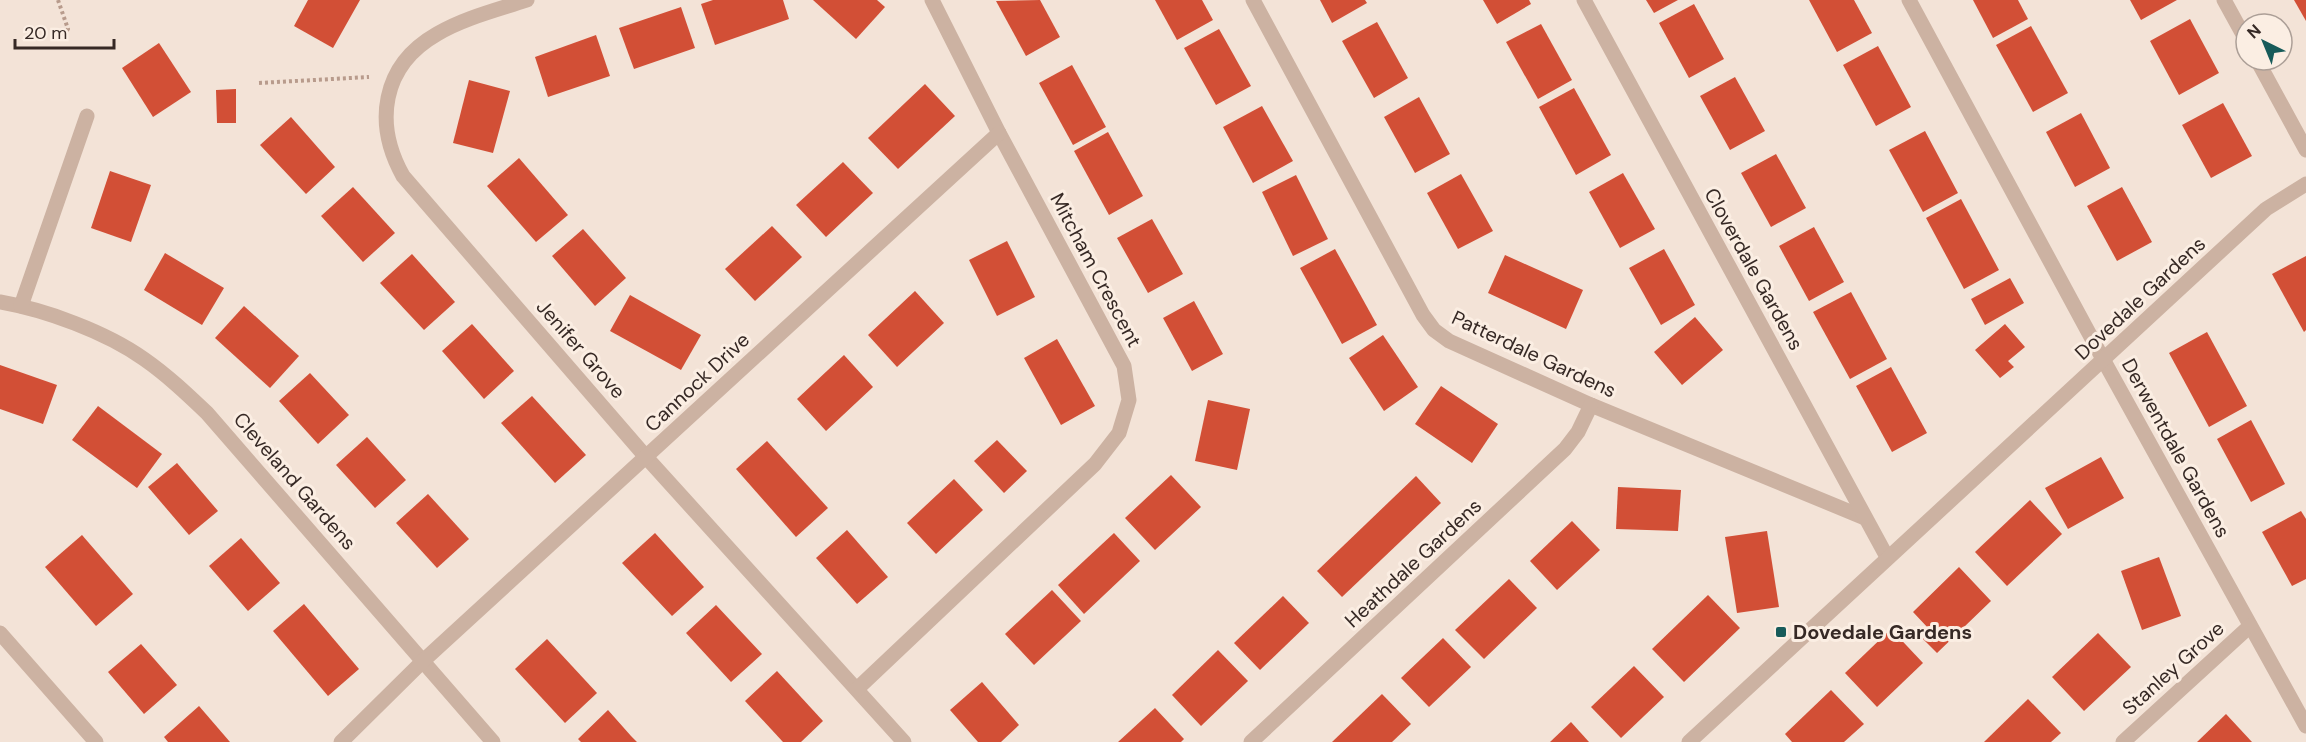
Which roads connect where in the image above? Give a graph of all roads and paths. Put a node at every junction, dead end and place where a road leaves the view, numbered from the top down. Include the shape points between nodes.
1 (58, 0) edge
2 (527, 0) edge
3 (932, 0) edge
4 (1253, 0) edge
5 (1584, 0) edge
6 (1909, 0) edge
7 (2224, 0) edge
8 (2234, 18) edge
9 (61, 37) dead end
10 (2264, 72) edge
11 (396, 75) junction
12 (259, 83) dead end
13 (87, 116) dead end
14 (999, 133) junction
15 (2306, 150) edge
16 (2306, 184) edge
17 (0, 302) edge
18 (21, 306) junction
19 (2104, 361) junction
20 (1591, 405) junction
21 (646, 457) junction
22 (1865, 518) junction
23 (1887, 558) junction
24 (2250, 626) junction
25 (0, 633) edge
26 (423, 661) junction
27 (858, 689) junction
28 (2306, 726) edge
29 (96, 742) edge
30 (341, 742) edge
31 (493, 742) edge
32 (904, 742) edge
33 (1251, 742) edge
34 (1689, 742) edge
35 (2123, 742) edge

1 - 9 path via 68,29
2 - 11 street, Jenifer Grove via 436,34 418,46
3 - 14 street, Mitcham Crescent
4 - 20 street, Patterdale Gardens via 1434,330 1449,341
5 - 22 street, Cloverdale Gardens
6 - 19 street, Derwentdale Gardens
7 - 8 street
10 - 15 street
11 - 12 path
11 - 21 street, Jenifer Grove via 384,116 394,160 403,176
13 - 18 street
14 - 21 street, Cannock Drive
14 - 27 street, Mitcham Crescent via 1124,366 1129,400 1119,433 1095,464
16 - 19 street, Dovedale Gardens via 2266,209
17 - 18 street, Cleveland Gardens
18 - 26 street, Cleveland Gardens via 118,343 175,383 207,413
19 - 23 street, Dovedale Gardens
19 - 24 street, Derwentdale Gardens
20 - 22 street, Patterdale Gardens
20 - 33 street, Heathdale Gardens via 1565,449
21 - 26 street, Cannock Drive
21 - 27 street, Jenifer Grove
22 - 23 street, Cloverdale Gardens
23 - 34 street, Dovedale Gardens
24 - 28 street, Derwentdale Gardens
24 - 35 street, Stanley Grove
25 - 29 street
26 - 30 street, Cannock Drive
26 - 31 street, Cleveland Gardens
27 - 32 street, Jenifer Grove

